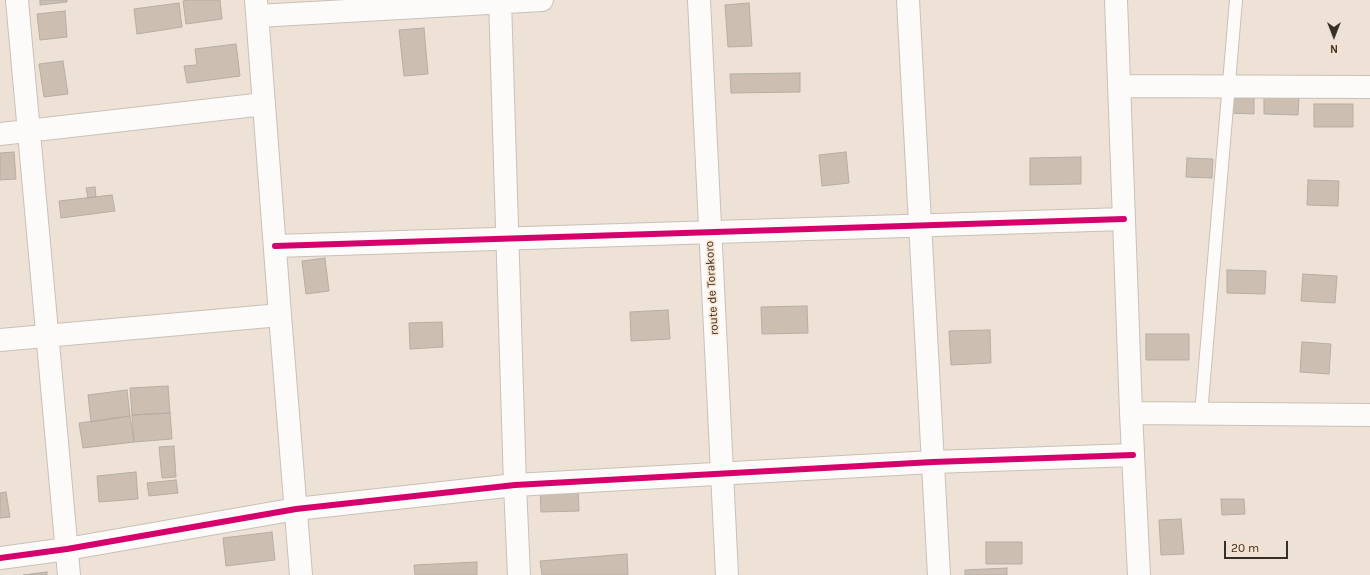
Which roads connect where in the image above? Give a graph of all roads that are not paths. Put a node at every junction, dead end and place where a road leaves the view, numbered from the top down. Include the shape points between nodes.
1 (17, 0) edge
2 (542, 0) edge
3 (699, 0) edge
4 (908, 0) edge
5 (1116, 0) edge
6 (1236, 0) edge
7 (500, 1) edge
8 (257, 8) edge
9 (1119, 86) junction
10 (1229, 86) junction
11 (1370, 87) edge
12 (264, 104) junction
13 (30, 130) junction
14 (0, 134) edge
15 (1124, 219) junction
16 (921, 226) junction
17 (710, 232) junction
18 (507, 239) junction
19 (275, 246) junction
20 (280, 315) junction
21 (47, 335) junction
22 (0, 340) edge
23 (1132, 413) junction
24 (1201, 414) junction
25 (1370, 415) edge
26 (1133, 454) junction
27 (933, 462) junction
28 (721, 474) junction
29 (515, 485) junction
30 (296, 509) junction
31 (68, 549) junction
32 (0, 558) edge
33 (70, 575) edge
34 (301, 575) edge
35 (519, 575) edge
36 (727, 575) edge
37 (939, 575) edge
38 (1139, 575) edge

1 - 13 street
2 - 7 street
3 - 17 street, route de Torakoro
4 - 16 street
5 - 9 street
6 - 10 lane
7 - 8 street
7 - 18 street
8 - 12 street
9 - 10 street
9 - 15 street
10 - 11 street
10 - 24 lane
12 - 13 street
12 - 19 street
13 - 14 street
13 - 21 street
15 - 16 street
15 - 23 street
16 - 17 street
16 - 27 street
17 - 18 street
17 - 28 street, route de Torakoro
18 - 19 street
18 - 29 street
19 - 20 street
20 - 21 street
20 - 30 street
21 - 22 street
21 - 31 street
23 - 24 street
23 - 26 street
24 - 25 street
26 - 27 street
26 - 38 street
27 - 28 street
27 - 37 street
28 - 29 street
28 - 36 street, route de Torakoro
29 - 30 street
29 - 35 street
30 - 31 street
30 - 34 street
31 - 32 street
31 - 33 street

